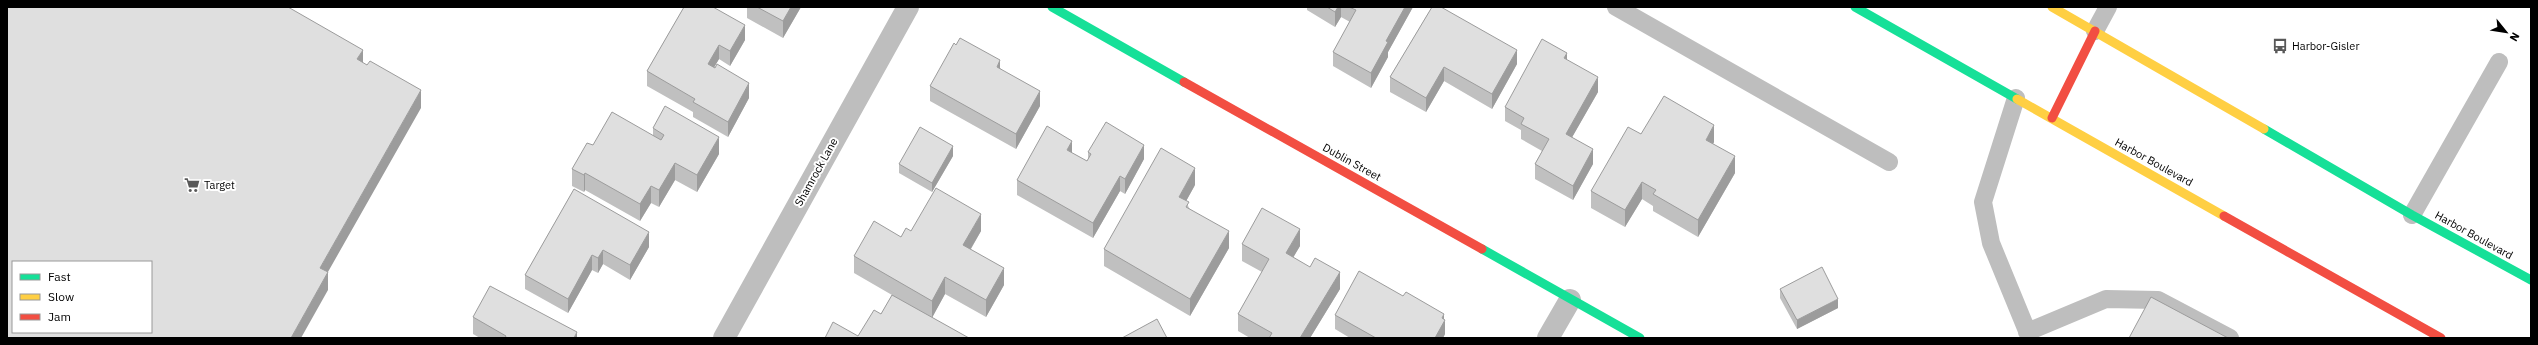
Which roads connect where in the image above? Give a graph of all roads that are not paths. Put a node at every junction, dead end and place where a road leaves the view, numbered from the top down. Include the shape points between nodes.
1 (908, 7) edge
2 (1052, 7) edge
3 (1616, 7) edge
4 (1855, 7) edge
5 (2052, 7) edge
6 (2108, 7) edge
7 (2094, 31) junction
8 (2499, 62) dead end
9 (2016, 98) junction
10 (2052, 118) junction
11 (1889, 162) dead end
12 (2412, 215) junction
13 (2531, 280) edge
14 (1570, 300) junction
15 (2029, 335) edge
16 (724, 338) edge
17 (1548, 338) edge
18 (1640, 338) edge
19 (2230, 338) edge
20 (2441, 338) edge

1 - 16 street, Shamrock Lane
2 - 14 main road, Dublin Street
3 - 11 lane
4 - 9 main road, Harbor Boulevard
5 - 7 main road, Harbor Boulevard
6 - 7 lane
7 - 10 main road
7 - 12 main road, Harbor Boulevard
8 - 12 lane
9 - 10 main road, Harbor Boulevard
9 - 15 lane via 1983,202 1991,243
10 - 20 main road, Harbor Boulevard
12 - 13 main road, Harbor Boulevard
14 - 17 street
14 - 18 main road, Dublin Street
15 - 19 lane via 2106,299 2158,300

